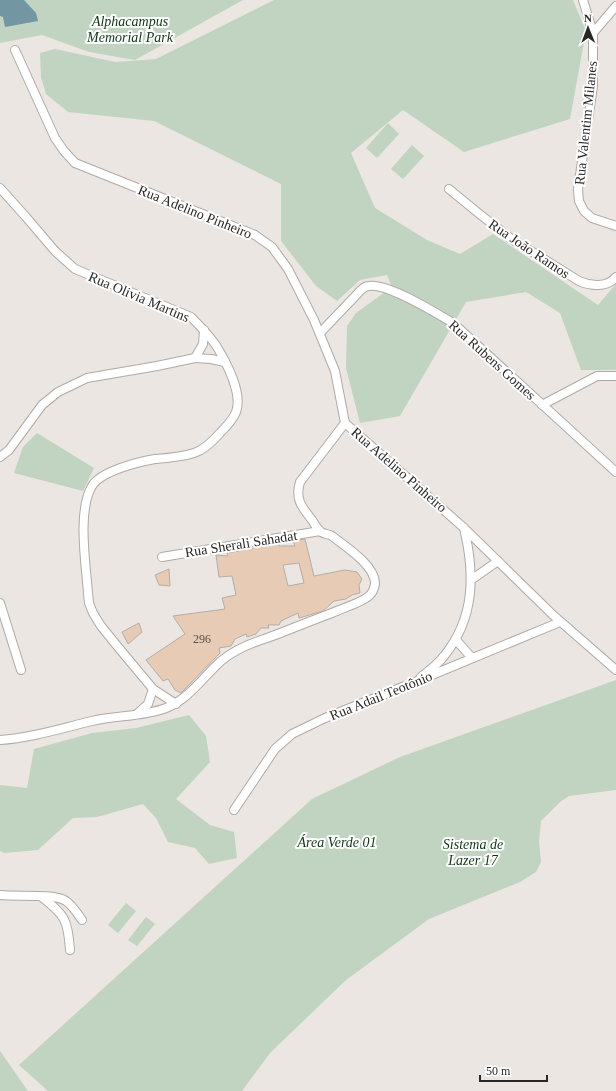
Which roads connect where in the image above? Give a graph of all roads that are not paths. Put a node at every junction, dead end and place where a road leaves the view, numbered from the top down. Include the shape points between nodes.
1 (583, 0) edge
2 (616, 6) edge
3 (593, 33) junction
4 (15, 50) dead end
5 (0, 188) edge
6 (449, 189) dead end
7 (616, 226) edge
8 (616, 277) edge
9 (204, 330) junction
10 (320, 333) junction
11 (195, 358) junction
12 (225, 362) junction
13 (616, 376) edge
14 (542, 406) junction
15 (345, 423) junction
16 (0, 457) edge
17 (0, 461) edge
18 (0, 466) edge
19 (616, 472) edge
20 (463, 527) junction
21 (320, 531) junction
22 (162, 557) dead end
23 (498, 561) junction
24 (471, 580) junction
25 (0, 603) edge
26 (560, 622) junction
27 (456, 640) junction
28 (472, 658) junction
29 (21, 670) dead end
30 (616, 670) edge
31 (416, 682) junction
32 (153, 689) junction
33 (176, 704) junction
34 (137, 714) junction
35 (0, 740) edge
36 (234, 810) dead end
37 (0, 895) edge
38 (42, 897) junction
39 (82, 920) dead end
40 (70, 950) dead end

1 - 3 street, Rua Valentim Milanes
2 - 3 street
3 - 7 street, Rua Valentim Milanes via 593,86 578,190 579,201 584,211 592,218
4 - 10 street, Rua Adelino Pinheiro via 55,138 75,163 255,235 272,247 288,269
5 - 9 street, Rua Olivia Martins via 55,251 75,269 191,317
6 - 8 street, Rua João Ramos via 510,238 579,282 586,285 601,285
9 - 11 street via 203,344
9 - 12 street, Rua Olivia Martins
10 - 14 street, Rua Rubens Gomes via 361,290 368,286 382,287 432,310 453,323
10 - 15 street, Rua Adelino Pinheiro via 334,371
11 - 12 street
11 - 16 street via 87,378 58,392 42,405 9,450
12 - 32 street, Rua Olivia Martins via 236,388 237,411 210,444 195,453 127,466 106,474 92,486 87,500 84,531 89,603 102,626
13 - 14 street via 597,376
14 - 19 street, Rua Rubens Gomes
15 - 20 street, Rua Adelino Pinheiro
15 - 21 street via 305,474 298,490 298,499
17 - 18 street
20 - 23 street, Rua Adelino Pinheiro
20 - 24 street via 469,548
21 - 22 street, Rua Sherali Sahadat
21 - 33 street via 331,535 363,561 375,580 369,596 355,604 231,653
23 - 24 street
23 - 26 street, Rua Adelino Pinheiro
24 - 27 street via 466,615
25 - 29 street
26 - 28 street, Rua Adail Teotônio
26 - 30 street, Rua Adelino Pinheiro
27 - 28 street
27 - 31 street via 443,658
28 - 31 street, Rua Adail Teotônio
31 - 36 street, Rua Adail Teotônio via 292,734 275,749
32 - 33 street, Rua Olivia Martins
32 - 34 street via 148,704
33 - 34 street
34 - 35 street via 92,721 17,739
37 - 38 street
38 - 39 street via 64,900 72,905
38 - 40 street via 64,917

